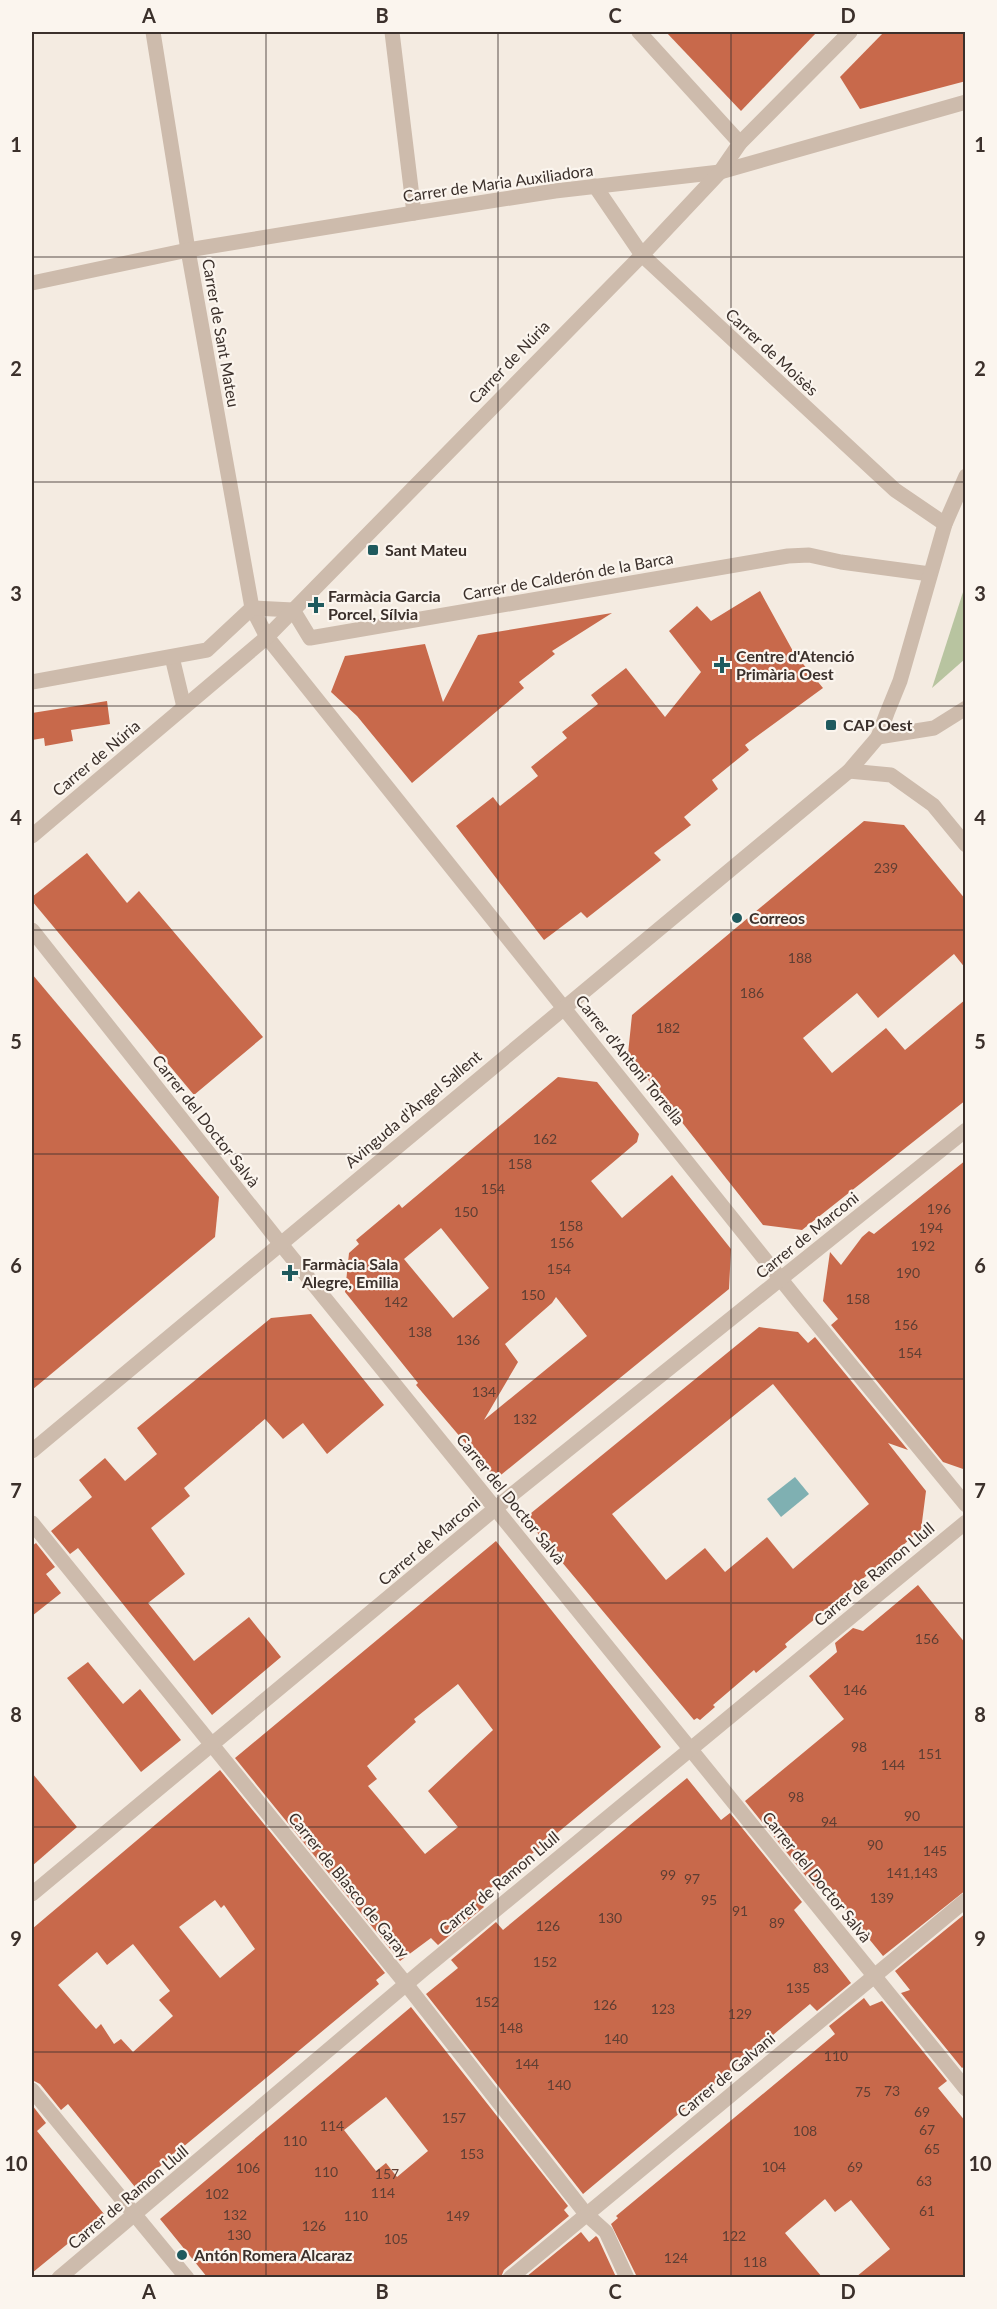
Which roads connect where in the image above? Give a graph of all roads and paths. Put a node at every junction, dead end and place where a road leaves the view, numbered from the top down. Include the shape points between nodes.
1 (153, 32) edge
2 (392, 32) edge
3 (639, 32) edge
4 (850, 32) edge
5 (966, 102) edge
6 (740, 143) junction
7 (720, 172) junction
8 (595, 186) junction
9 (414, 213) junction
10 (188, 250) junction
11 (642, 255) junction
12 (32, 283) edge
13 (966, 476) edge
14 (945, 524) junction
15 (930, 574) junction
16 (252, 608) junction
17 (293, 610) junction
18 (267, 636) junction
19 (172, 657) junction
20 (32, 682) edge
21 (184, 707) junction
22 (966, 708) edge
23 (878, 736) junction
24 (849, 771) junction
25 (32, 836) edge
26 (966, 845) edge
27 (32, 930) edge
28 (564, 1006) junction
29 (966, 1130) edge
30 (280, 1243) junction
31 (782, 1280) junction
32 (32, 1451) edge
33 (966, 1505) edge
34 (496, 1508) junction
35 (32, 1522) edge
36 (966, 1522) edge
37 (212, 1745) junction
38 (691, 1751) junction
39 (32, 1894) edge
40 (966, 1900) edge
41 (875, 1976) junction
42 (406, 1984) junction
43 (966, 2089) edge
44 (32, 2090) edge
45 (586, 2214) junction
46 (135, 2216) junction
47 (59, 2277) edge
48 (187, 2277) edge
49 (510, 2277) edge
50 (627, 2277) edge

1 - 10 street, Carrer de Sant Mateu
2 - 9 street
3 - 6 street
4 - 6 street, Carrer de Núria
5 - 7 street, Carrer de Maria Auxiliadora
6 - 7 street, Carrer de Núria
7 - 8 street, Carrer de Maria Auxiliadora
7 - 11 street, Carrer de Núria
8 - 9 street, Carrer de Maria Auxiliadora
8 - 11 street, Carrer de Moisès
9 - 10 street, Carrer de Maria Auxiliadora
10 - 12 street, Carrer de Maria Auxiliadora
10 - 16 street, Carrer de Sant Mateu
11 - 14 street, Carrer de Moisès via 895,490
11 - 17 street, Carrer de Núria
13 - 14 street, Avinguda d'Àngel Sallent
14 - 15 street, Avinguda d'Àngel Sallent
15 - 17 street, Carrer de Calderón de la Barca via 809,555 788,556 310,638
15 - 23 street, Avinguda d'Àngel Sallent via 900,681
16 - 17 street
16 - 18 street, Carrer de Sant Mateu
16 - 19 street via 207,650
17 - 18 street, Carrer de Núria
18 - 21 street, Carrer de Núria
18 - 28 street, Carrer d'Antoni Torrella
19 - 20 street
19 - 21 street
21 - 25 street, Carrer de Núria
22 - 23 street via 934,728
23 - 24 street, Avinguda d'Àngel Sallent
24 - 26 street via 891,775 933,805
24 - 28 street, Avinguda d'Àngel Sallent
27 - 30 street, Carrer del Doctor Salvà
28 - 30 street, Avinguda d'Àngel Sallent
28 - 31 street, Carrer d'Antoni Torrella
29 - 31 street, Carrer de Marconi
30 - 32 street, Avinguda d'Àngel Sallent
30 - 34 street, Carrer del Doctor Salvà
31 - 33 street, Carrer d'Antoni Torrella
31 - 34 street, Carrer de Marconi
34 - 37 street, Carrer de Marconi
34 - 38 street, Carrer del Doctor Salvà
35 - 37 street, Carrer de Blasco de Garay
36 - 38 street, Carrer de Ramon Llull
37 - 39 street, Carrer de Marconi
37 - 42 street, Carrer de Blasco de Garay
38 - 41 street, Carrer del Doctor Salvà
38 - 42 street, Carrer de Ramon Llull
40 - 41 street, Carrer de Galvani
41 - 43 street, Carrer del Doctor Salvà
41 - 45 street, Carrer de Galvani
42 - 45 street, Carrer de Blasco de Garay
42 - 46 street, Carrer de Ramon Llull
44 - 46 street
45 - 49 street, Carrer de Galvani
45 - 50 street, Carrer de Blasco de Garay via 606,2232
46 - 47 street, Carrer de Ramon Llull
46 - 48 street

